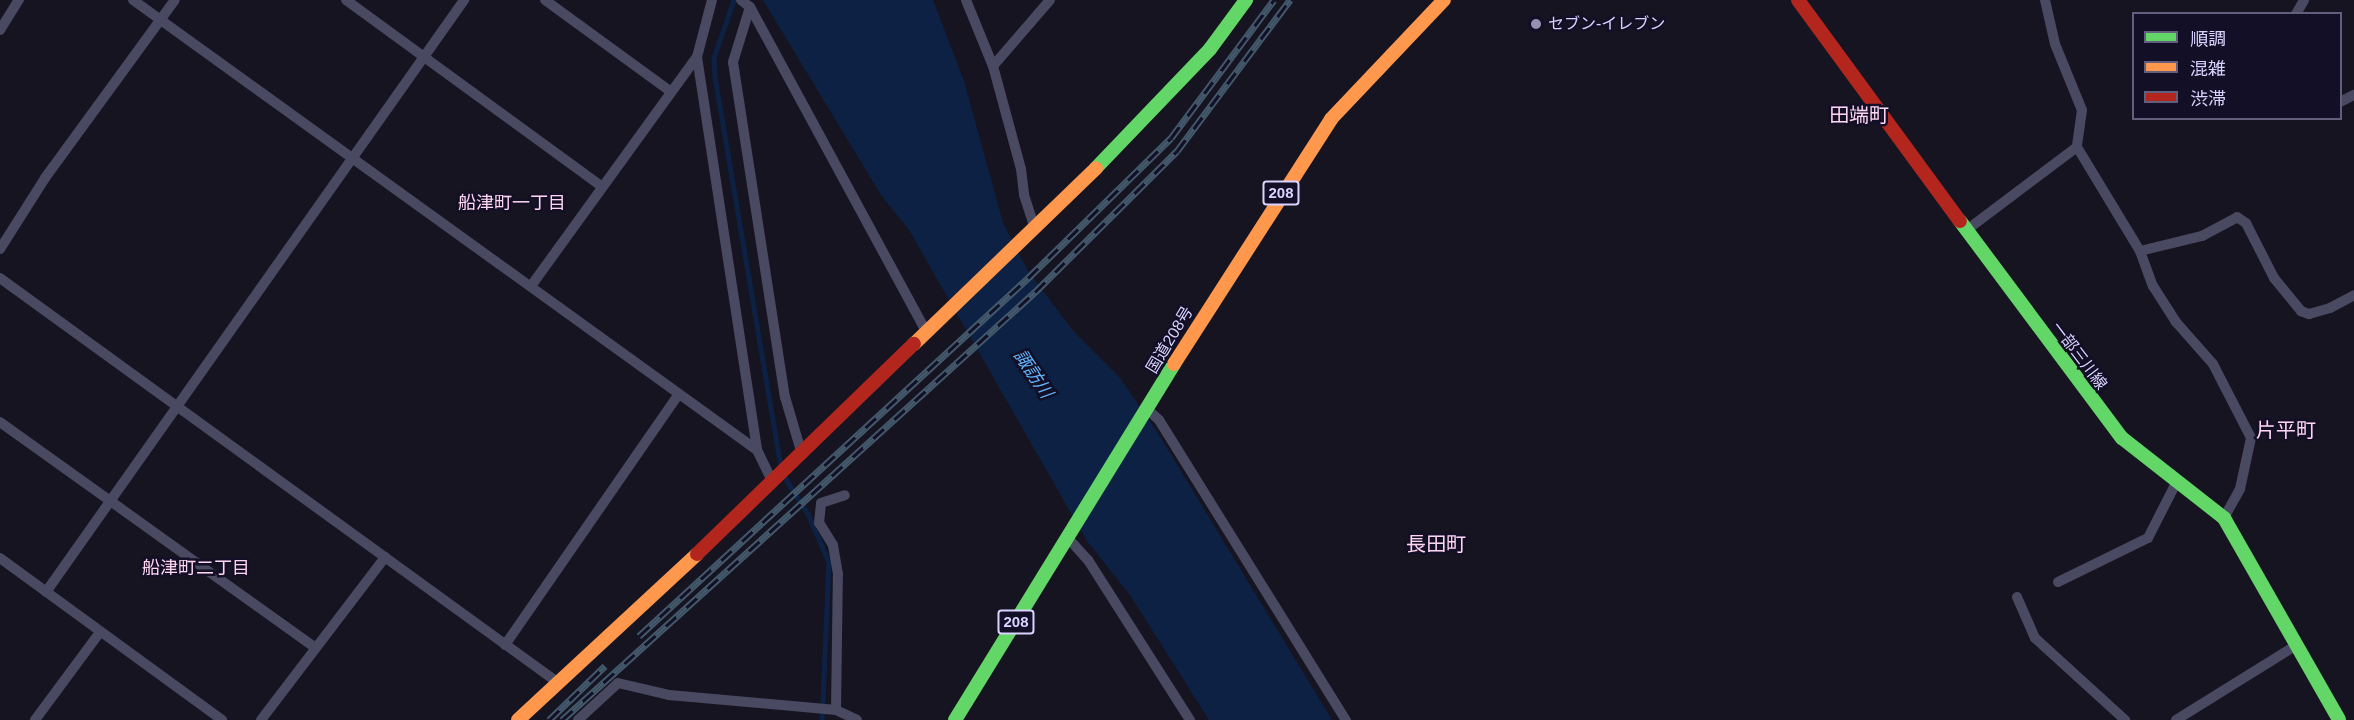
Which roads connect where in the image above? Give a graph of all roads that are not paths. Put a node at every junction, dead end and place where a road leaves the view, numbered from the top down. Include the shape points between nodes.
1 (18, 0) edge
2 (133, 0) edge
3 (175, 0) edge
4 (346, 0) edge
5 (464, 0) edge
6 (545, 0) edge
7 (712, 0) edge
8 (741, 0) edge
9 (966, 0) edge
10 (1050, 0) edge
11 (1246, 0) edge
12 (1444, 0) edge
13 (1798, 0) edge
14 (2045, 0) edge
15 (750, 7) junction
16 (162, 20) junction
17 (0, 30) edge
18 (424, 57) junction
19 (696, 57) junction
20 (993, 66) junction
21 (669, 91) junction
22 (2077, 147) junction
23 (354, 157) junction
24 (602, 187) junction
25 (1035, 228) junction
26 (1968, 229) junction
27 (0, 249) edge
28 (2140, 251) junction
29 (0, 278) edge
30 (531, 286) junction
31 (2354, 295) edge
32 (927, 333) junction
33 (679, 394) junction
34 (178, 407) junction
35 (1145, 414) junction
36 (0, 422) edge
37 (757, 450) junction
38 (801, 451) junction
39 (771, 479) junction
40 (2177, 482) junction
41 (845, 495) dead end
42 (112, 502) junction
43 (2224, 518) junction
44 (1068, 538) junction
45 (385, 557) junction
46 (0, 558) edge
47 (2058, 582) dead end
48 (46, 592) junction
49 (2017, 597) dead end
50 (100, 632) junction
51 (505, 645) junction
52 (2295, 646) junction
53 (316, 648) junction
54 (557, 682) junction
55 (836, 710) junction
56 (34, 720) edge
57 (222, 720) edge
58 (261, 720) edge
59 (518, 720) edge
60 (579, 720) edge
61 (857, 720) edge
62 (955, 720) edge
63 (1190, 720) edge
64 (1346, 720) edge
65 (2125, 720) edge
66 (2176, 720) edge
67 (2339, 720) edge

1 - 17 street
2 - 16 street
3 - 16 street
4 - 18 street
5 - 18 street
6 - 21 street
7 - 19 street
8 - 15 street
9 - 20 street
10 - 20 street
11 - 25 main road via 1178,86
12 - 35 main road, 国道208号 / 208 via 1331,119 1254,234
13 - 26 main road, 一部三川線
14 - 22 street via 2045,14 2055,44 2082,110
15 - 32 street
15 - 38 street via 733,62 785,397
16 - 23 street
16 - 27 street via 45,178
18 - 23 street
18 - 24 street
19 - 21 street
19 - 37 street
20 - 25 street via 1021,169 1023,195
21 - 24 street
22 - 26 street
22 - 28 street
23 - 30 street
23 - 34 street
24 - 30 street
25 - 32 main road
26 - 40 main road, 一部三川線 via 2099,411 2122,438
28 - 31 street via 2202,236 2237,217 2246,223 2274,278 2301,311 2309,314 2330,308
28 - 43 street via 2153,286 2175,322 2213,364 2250,438 2240,489
29 - 34 street
30 - 33 street
32 - 38 main road
33 - 37 street
33 - 51 street
34 - 42 street
34 - 45 street
35 - 44 main road, 国道208号 / 208
35 - 64 street via 1159,420
36 - 42 street
37 - 39 street
38 - 39 main road
39 - 54 main road via 682,570
40 - 43 main road, 一部三川線
40 - 47 street via 2148,538
41 - 55 street via 821,503 819,523 833,545 838,574
42 - 48 street
42 - 53 street
43 - 52 main road, 一部三川線
44 - 62 main road, 国道208号 / 208
44 - 63 street via 1088,560
45 - 51 street
45 - 53 street
46 - 48 street
48 - 50 street
49 - 65 street via 2035,638
50 - 56 street
50 - 57 street
51 - 54 street
52 - 66 street
52 - 67 main road, 一部三川線
53 - 58 street
54 - 59 main road
55 - 60 street via 669,694 618,683
55 - 61 street

